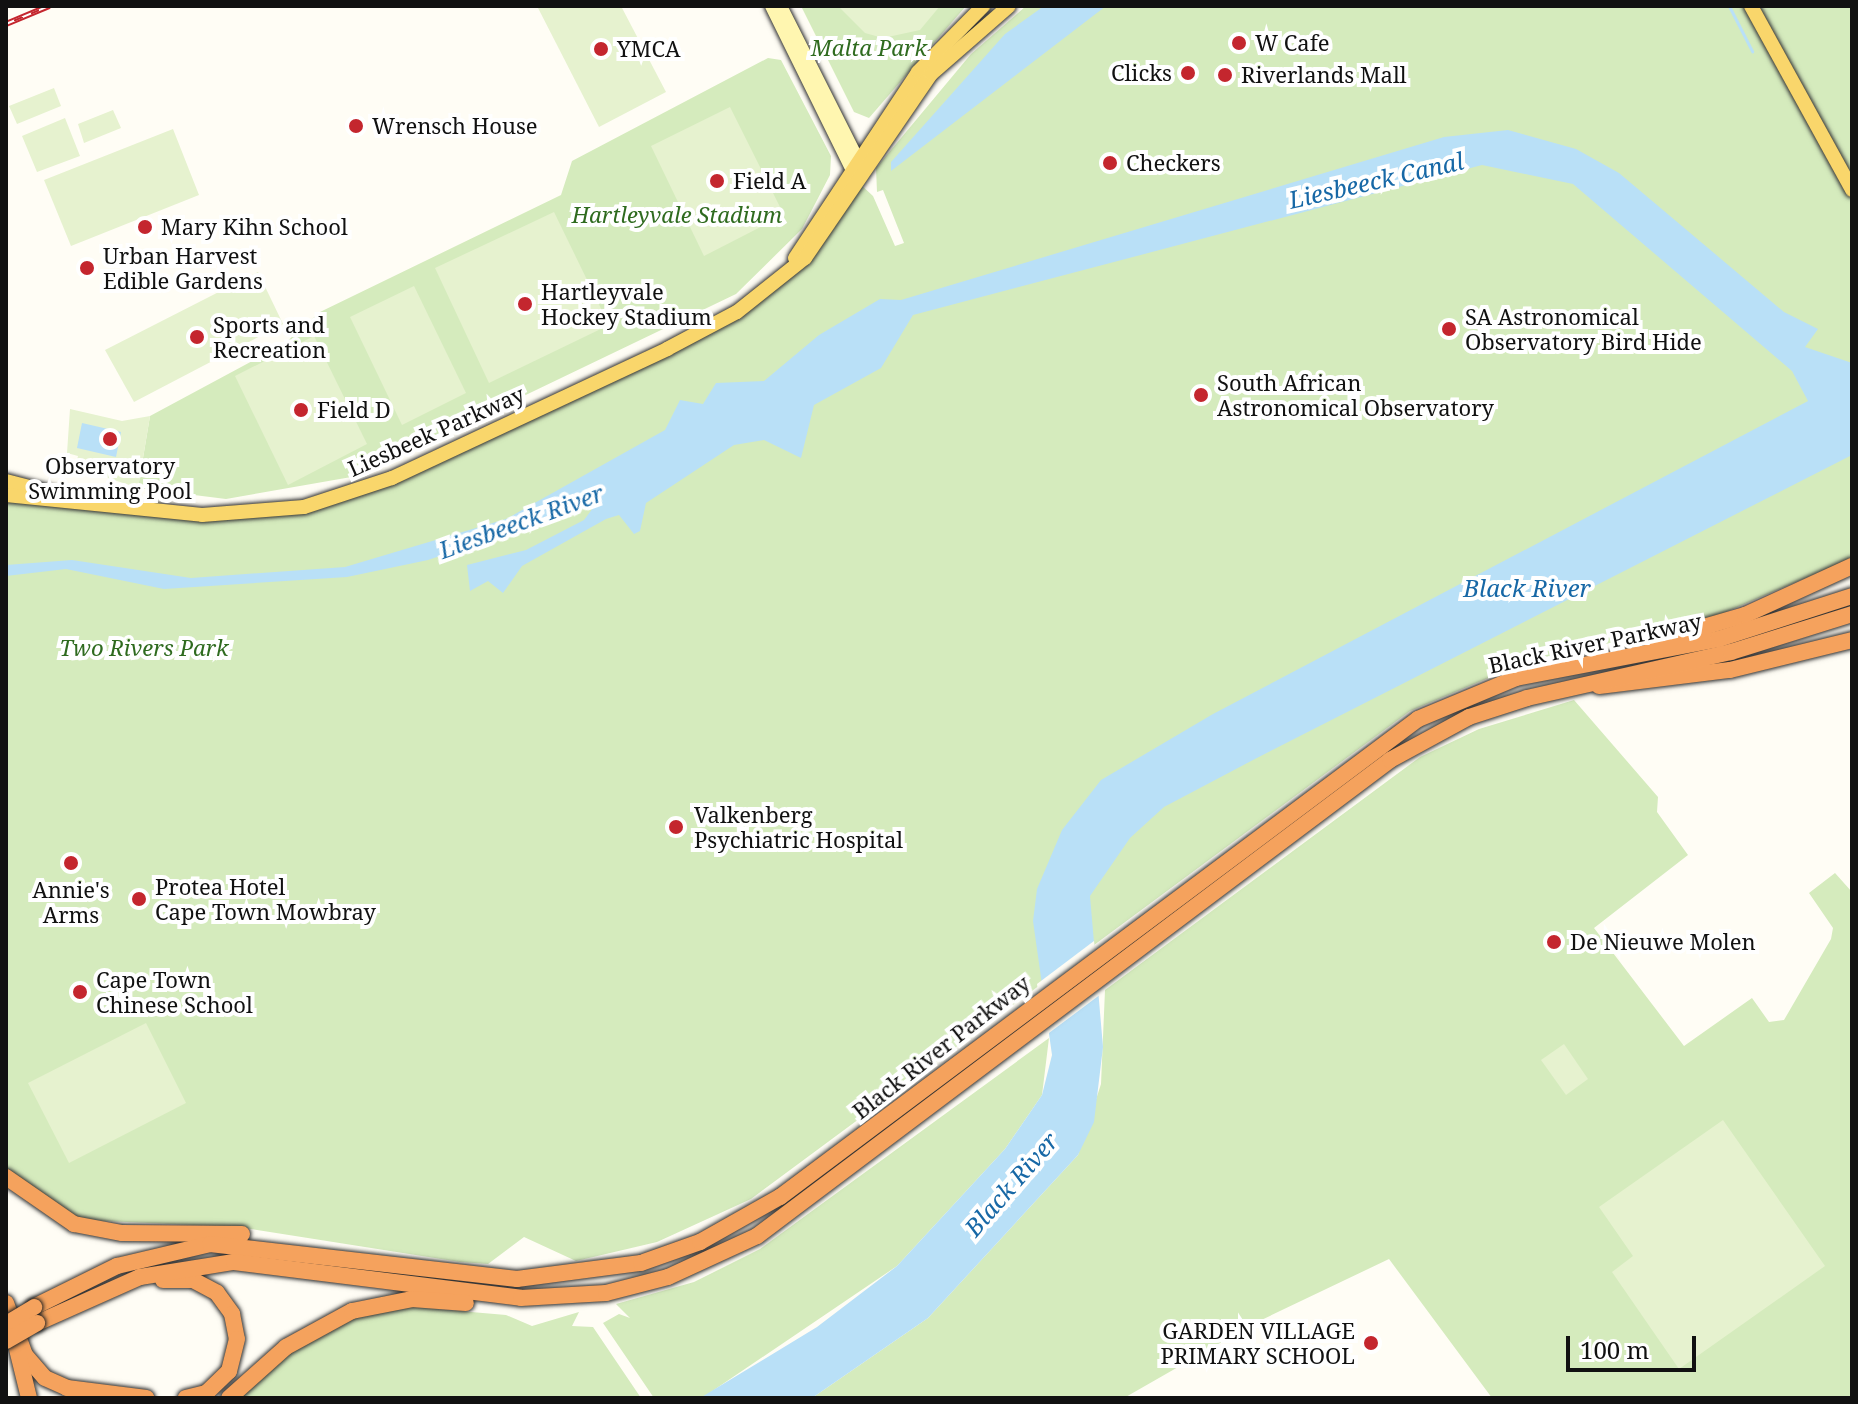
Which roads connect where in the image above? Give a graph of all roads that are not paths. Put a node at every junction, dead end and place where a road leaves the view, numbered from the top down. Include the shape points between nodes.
1 (771, 6) edge
2 (781, 6) edge
3 (983, 6) edge
4 (1009, 6) edge
5 (1751, 6) edge
6 (859, 172) junction
7 (1852, 190) edge
8 (6, 481) edge
9 (6, 495) edge
10 (75, 499) junction
11 (1852, 566) edge
12 (1852, 596) edge
13 (1852, 614) edge
14 (1852, 640) edge
15 (1516, 678) junction
16 (1579, 684) junction
17 (6, 1177) edge
18 (373, 1261) junction
19 (606, 1293) junction
20 (6, 1304) edge
21 (39, 1311) junction
22 (6, 1316) edge
23 (6, 1324) edge
24 (6, 1341) edge
25 (29, 1398) edge
26 (146, 1398) edge
27 (186, 1398) edge
28 (229, 1398) edge

1 - 6 main road
2 - 6 main road
3 - 6 main road, Liesbeek Parkway via 918,72
4 - 6 main road, Liesbeek Parkway via 942,61
5 - 7 main road
6 - 10 main road, Liesbeek Parkway via 822,240 715,325 352,494 221,516
8 - 10 main road, Liesbeek Parkway
9 - 10 main road, Liesbeek Parkway
11 - 15 highway via 1745,615 1537,666
12 - 15 highway, Black River Parkway via 1719,639
13 - 16 highway, Black River Parkway via 1731,652
14 - 16 highway via 1730,670 1616,687
15 - 18 highway, Black River Parkway via 1418,719 780,1197 700,1242 641,1263 517,1279
16 - 19 highway, Black River Parkway via 1469,717 1390,760 757,1236 668,1277
17 - 18 highway via 74,1224 122,1233 243,1234
18 - 21 highway, Black River Parkway via 210,1244 158,1253 77,1283
19 - 21 highway, Black River Parkway via 481,1296 234,1262 140,1277
19 - 28 highway via 563,1304 412,1299 352,1311 286,1347
20 - 25 highway
20 - 26 highway via 25,1355 45,1378 67,1388
21 - 22 highway
21 - 23 highway, Black River Parkway, bridge
21 - 24 highway, Black River Parkway, bridge
21 - 27 highway via 171,1279 217,1293 232,1314 237,1339 229,1371 206,1393

